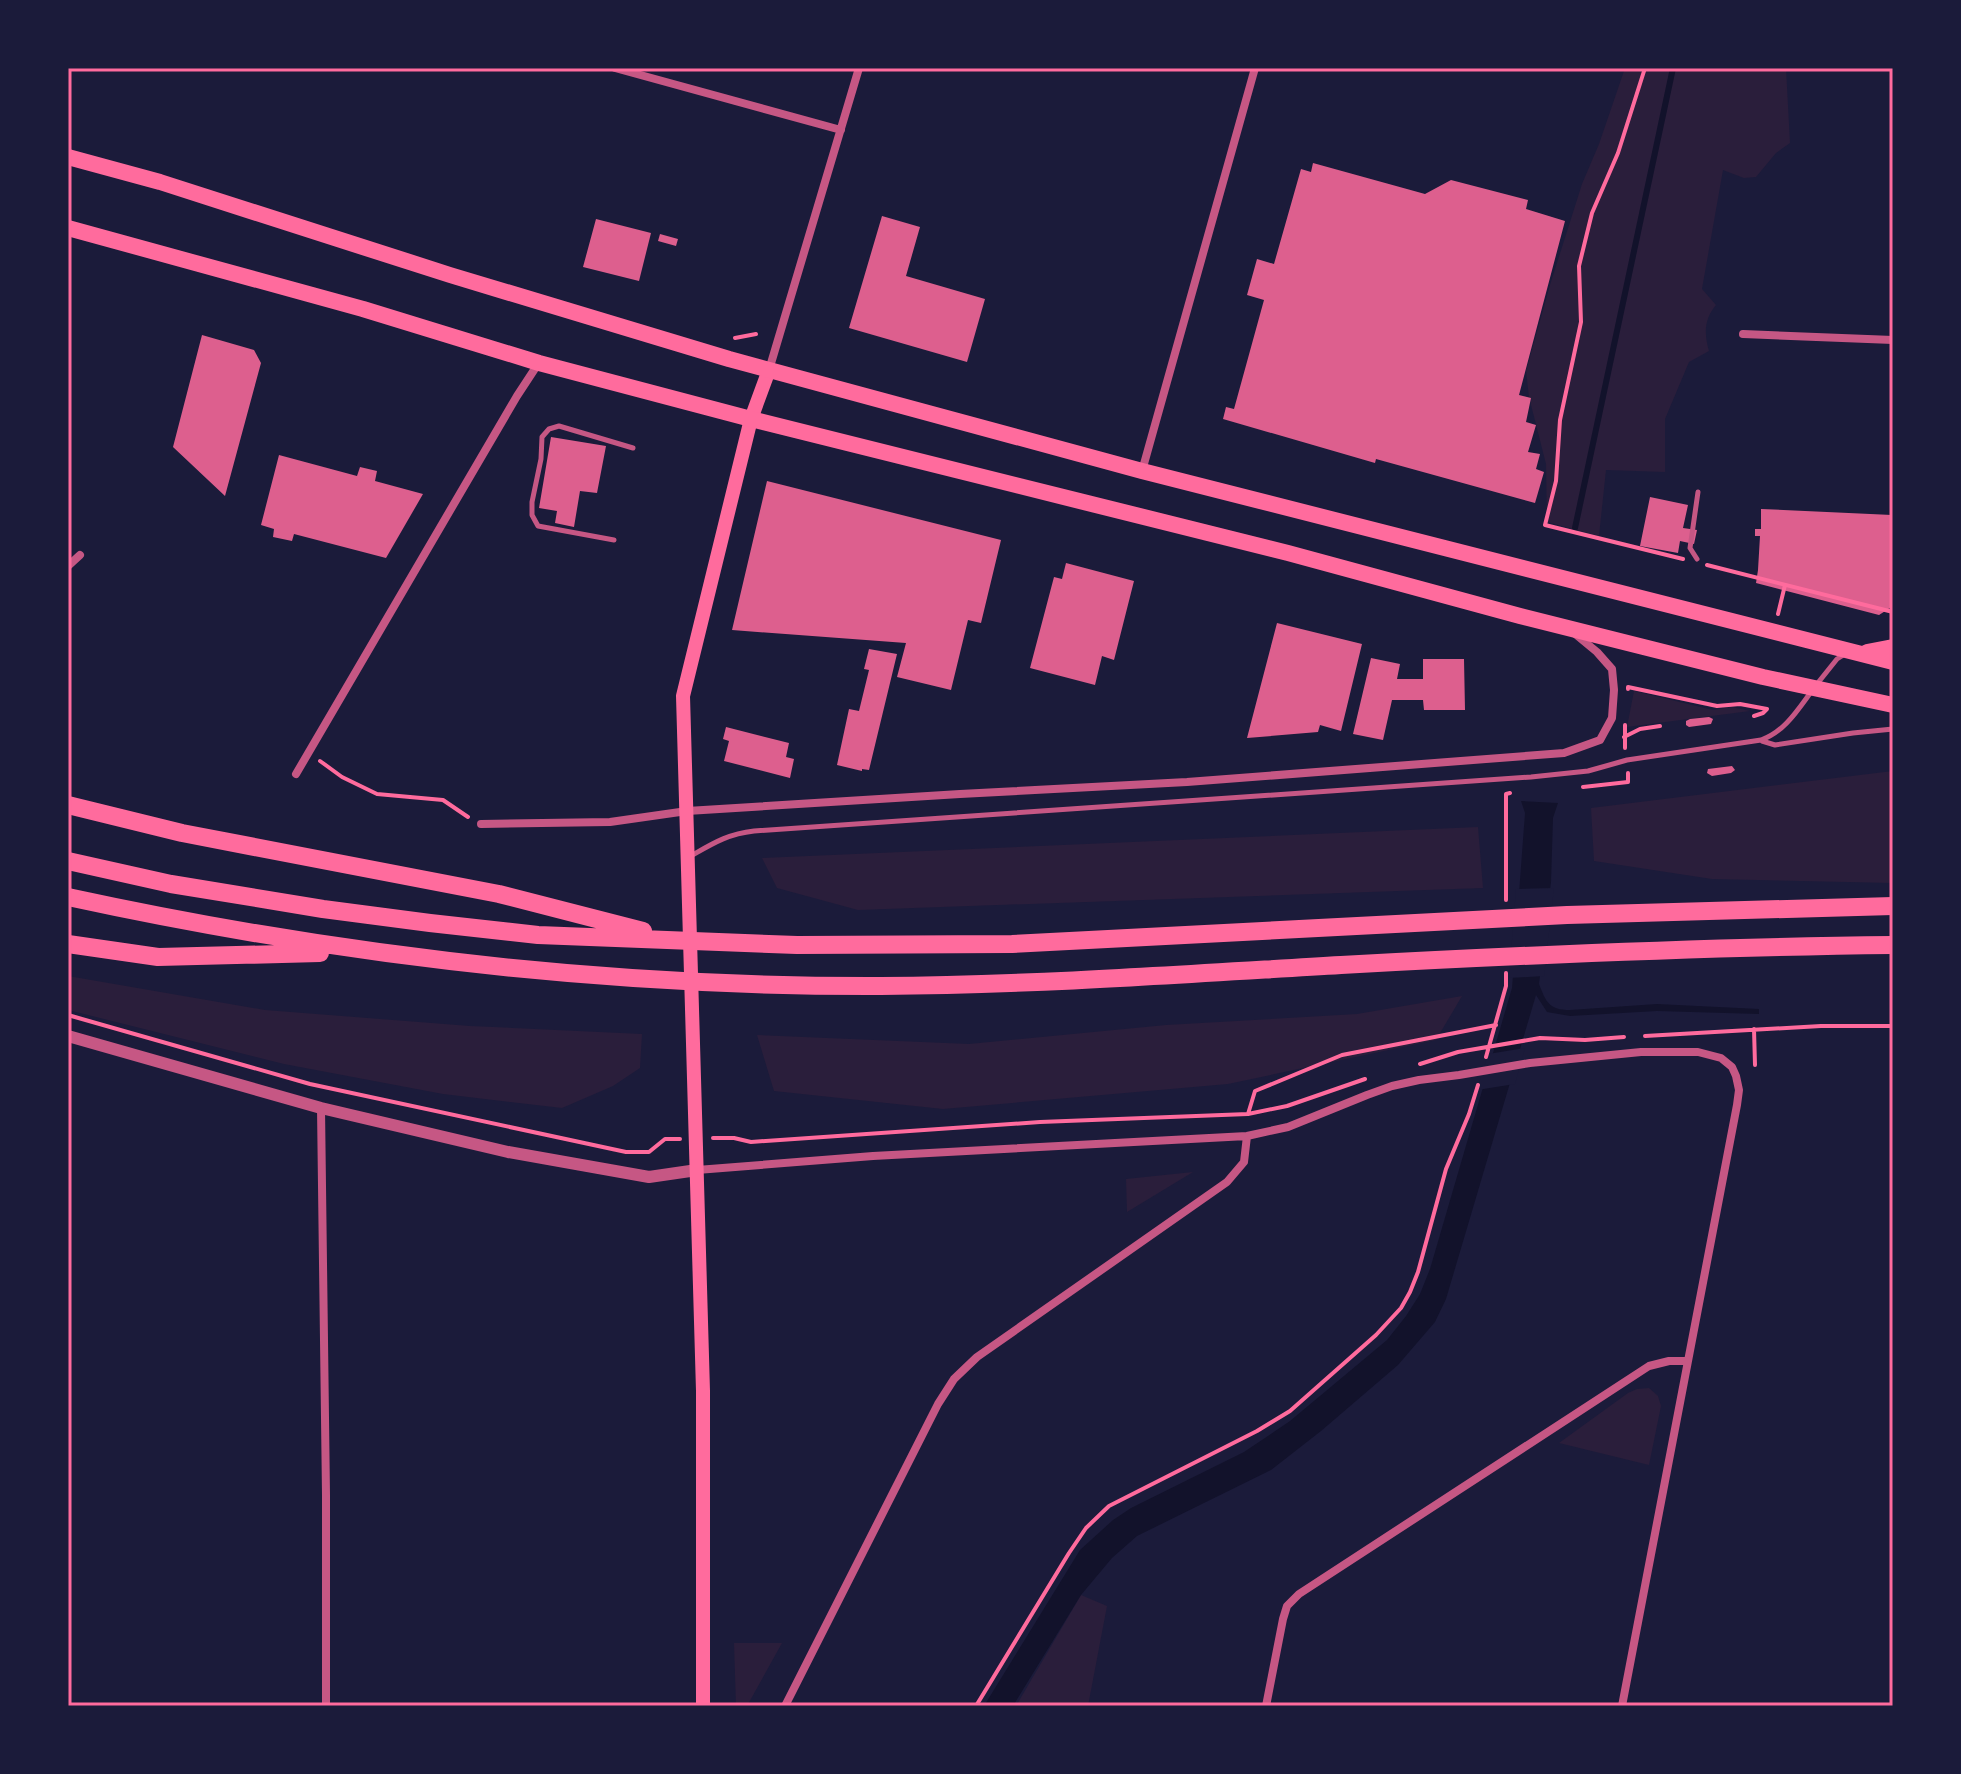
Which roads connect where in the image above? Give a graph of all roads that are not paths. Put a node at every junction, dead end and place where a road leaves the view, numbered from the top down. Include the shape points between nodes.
1 (615, 68) edge
2 (859, 68) edge
3 (1255, 68) edge
4 (841, 130) junction
5 (68, 157) edge
6 (68, 228) edge
7 (1743, 334) dead end
8 (1893, 340) edge
9 (539, 363) junction
10 (769, 370) junction
11 (751, 419) junction
12 (633, 448) dead end
13 (1142, 471) junction
14 (1698, 492) dead end
15 (614, 540) dead end
16 (80, 555) dead end
17 (1698, 561) road end
18 (68, 566) edge
19 (1567, 627) junction
20 (1893, 647) edge
21 (1854, 652) junction
22 (1893, 662) edge
23 (1815, 687) junction
24 (1893, 705) edge
25 (1893, 729) edge
26 (1761, 740) junction
27 (296, 774) dead end
28 (68, 805) edge
29 (687, 811) junction
30 (481, 824) road end
31 (688, 858) junction
32 (68, 861) edge
33 (68, 897) edge
34 (1893, 906) edge
35 (642, 935) junction
36 (68, 944) edge
37 (1893, 945) edge
38 (367, 951) junction
39 (68, 1036) edge
40 (321, 1108) junction
41 (1247, 1136) junction
42 (697, 1170) junction
43 (1688, 1361) junction
44 (326, 1706) edge
45 (703, 1706) edge
46 (785, 1706) edge
47 (1266, 1706) edge
48 (1622, 1706) edge

1 - 4 street
2 - 4 street
3 - 13 street
4 - 10 street
5 - 10 highway
6 - 9 highway
7 - 8 street
9 - 11 highway
9 - 27 street
10 - 11 main road
10 - 13 highway
11 - 19 highway
11 - 29 main road via 683,696
12 - 15 lane via 559,426 542,437 532,502 538,526
13 - 21 highway
14 - 17 lane via 1690,548
16 - 18 street
19 - 23 highway
19 - 29 street via 1612,669 1614,690 1612,718 1600,740 1564,753 1187,782
20 - 21 highway
21 - 22 highway
21 - 23 lane via 1837,659
23 - 24 highway
23 - 26 lane via 1788,722
25 - 26 lane via 1775,745
26 - 31 lane via 1531,777 754,831 720,839
28 - 35 highway via 182,833 499,894
29 - 30 street via 610,822
29 - 31 main road
31 - 42 main road
32 - 35 highway via 171,884 414,921 538,935
33 - 38 highway
34 - 35 highway via 1567,915 1012,944 743,943
36 - 38 highway via 158,957
37 - 38 highway via 1559,954 878,986 640,977
39 - 40 street
40 - 42 street via 508,1152 649,1177
40 - 44 street
41 - 42 street
41 - 43 street via 1288,1127 1419,1080 1609,1055 1682,1051 1721,1058 1732,1067 1739,1090
41 - 46 street via 1244,1162 1227,1182 977,1357 954,1379
42 - 45 main road
43 - 47 street via 1649,1366 1299,1594 1283,1619
43 - 48 street

